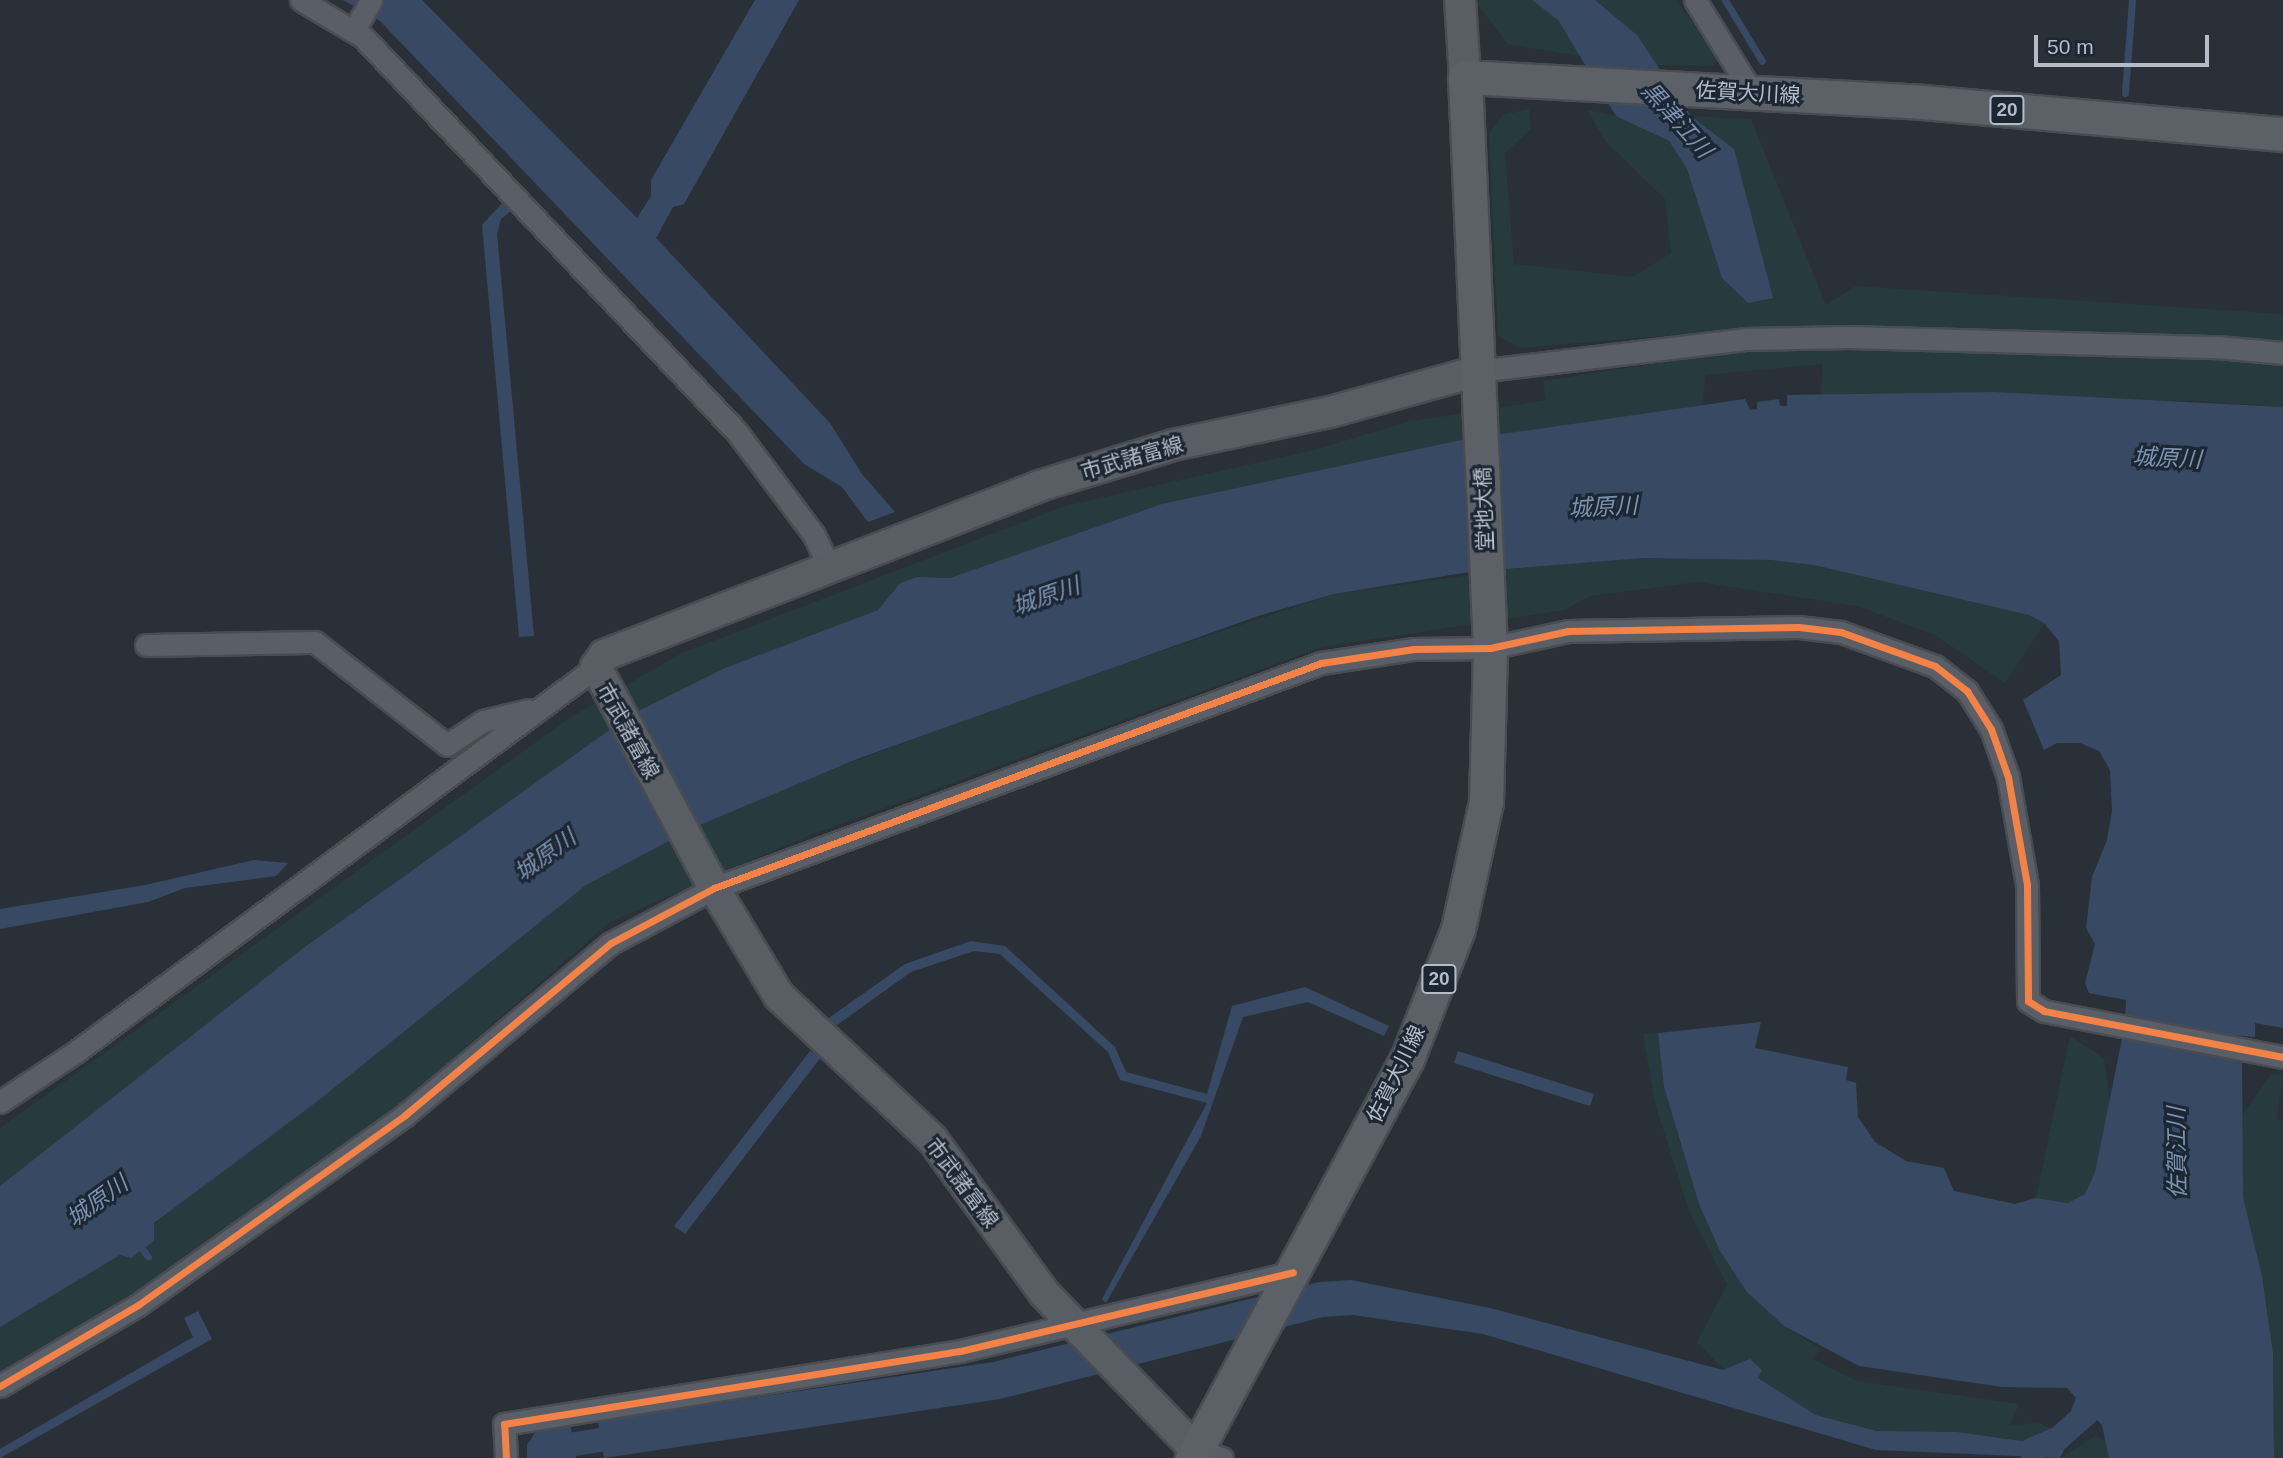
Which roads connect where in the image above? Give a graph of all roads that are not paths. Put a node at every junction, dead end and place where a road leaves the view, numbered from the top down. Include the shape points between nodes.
1 (301, 0) edge
2 (371, 0) edge
3 (1460, 0) edge
4 (1695, 0) edge
5 (357, 25) junction
6 (1465, 77) junction
7 (1742, 93) junction
8 (2283, 134) edge
9 (2283, 353) edge
10 (1478, 371) junction
11 (828, 565) junction
12 (146, 645) dead end
13 (1490, 648) junction
14 (597, 672) junction
15 (540, 707) junction
16 (714, 888) junction
17 (2283, 1057) edge
18 (0, 1102) edge
19 (1291, 1276) junction
20 (1077, 1325) junction
21 (0, 1386) edge
22 (1203, 1455) edge
23 (506, 1458) edge

1 - 5 street
2 - 5 street
3 - 6 main road
4 - 7 street
5 - 11 street via 736,431 814,535
6 - 7 main road, 佐賀大川線 / 20
6 - 10 main road, 20
7 - 8 main road, 佐賀大川線 / 20 via 1922,102
9 - 10 street via 2218,346 1918,338 1758,339 1654,346
10 - 11 main road, 市武諸富線 via 1330,412 1173,445 1038,486
10 - 13 main road, 堂地大橋 / 20
11 - 14 main road, 市武諸富線 via 604,655
12 - 15 street via 315,642 447,745 483,721
13 - 16 street via 1414,649 1321,663
13 - 17 street via 1568,631 1799,627 1842,632 1935,666 1966,691 1991,729 2008,778 2027,885 2028,1001 2044,1011
13 - 19 main road, 佐賀大川線 / 20 via 1486,802 1458,929 1407,1059
14 - 15 street
14 - 16 main road, 市武諸富線
15 - 18 street via 77,1051
16 - 20 main road, 市武諸富線 via 779,996 933,1140 1044,1293
16 - 21 street via 611,943 405,1115 138,1305
19 - 20 street
19 - 22 main road, 20
20 - 22 main road, 市武諸富線
20 - 23 street via 960,1351 504,1424

